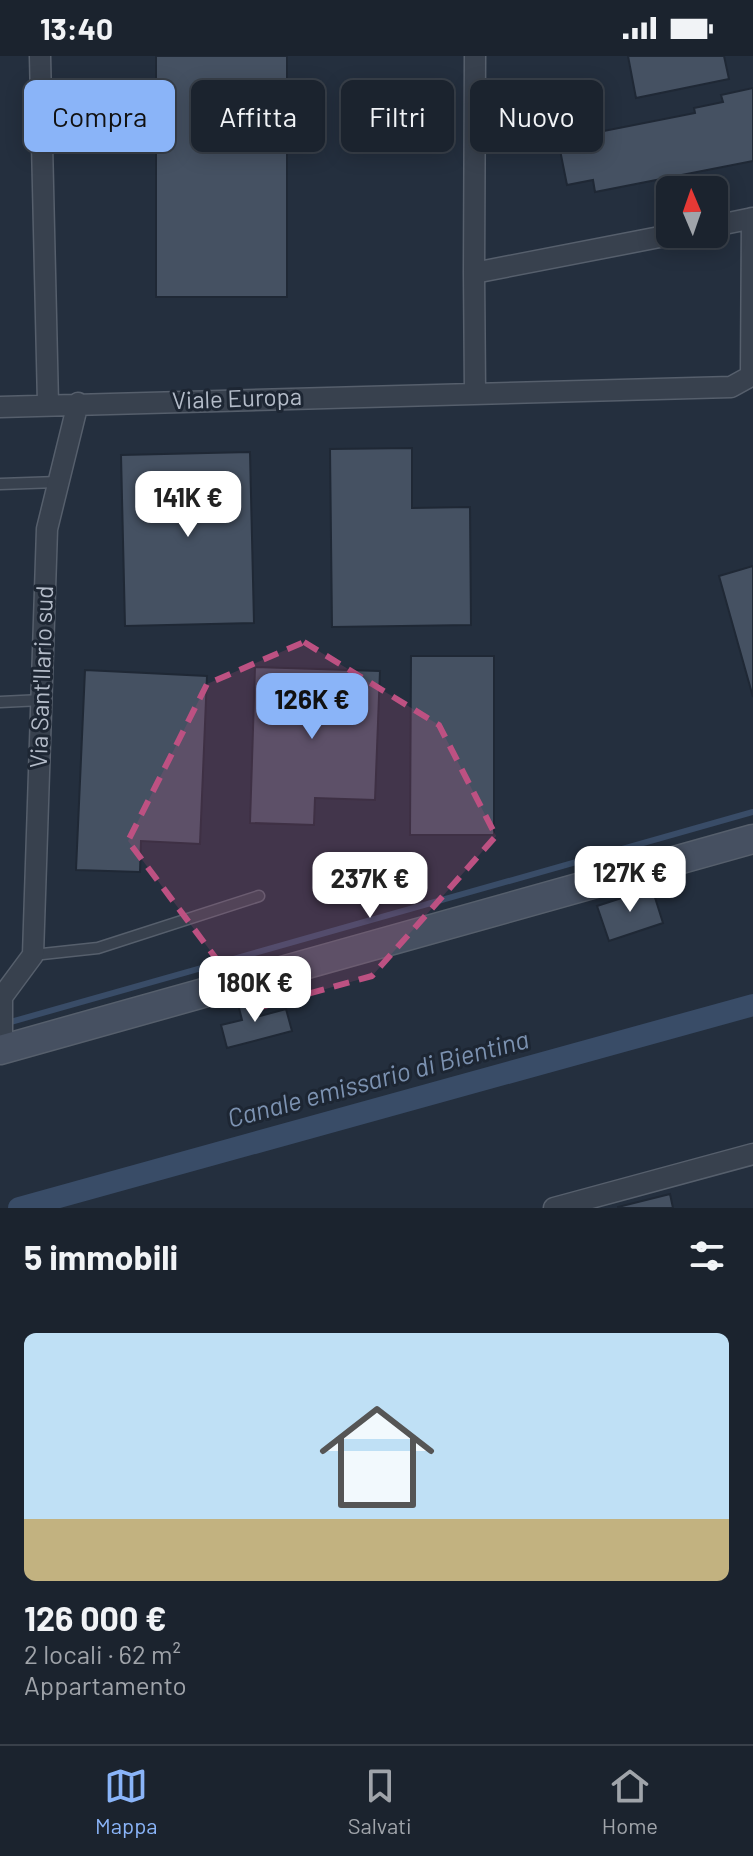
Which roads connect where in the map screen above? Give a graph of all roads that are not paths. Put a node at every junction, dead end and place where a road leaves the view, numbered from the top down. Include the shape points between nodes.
1 (40, 56) edge
2 (475, 56) edge
3 (752, 218) edge
4 (728, 223) edge
5 (656, 238) edge
6 (474, 273) junction
7 (475, 392) junction
8 (78, 403) junction
9 (48, 404) junction
10 (0, 407) edge
11 (58, 482) junction
12 (0, 484) edge
13 (42, 700) junction
14 (0, 702) edge
15 (753, 839) edge
16 (259, 896) dead end
17 (33, 955) junction
18 (1, 1045) edge
19 (753, 1154) edge
20 (554, 1208) edge

1 - 9 street
2 - 6 street
3 - 4 street, Viale Europa
3 - 7 street, Viale Europa via 751,376 731,387
5 - 6 street
6 - 7 street
7 - 8 street, Viale Europa
8 - 9 street, Viale Europa
8 - 11 street, Via Sant'Ilario sud
9 - 10 street, Viale Europa
11 - 12 lane
11 - 13 street, Via Sant'Ilario sud via 47,529
13 - 14 lane
13 - 17 street, Via Sant'Ilario sud
15 - 18 main road
16 - 17 lane via 98,948
17 - 18 street via 2,997
19 - 20 street

